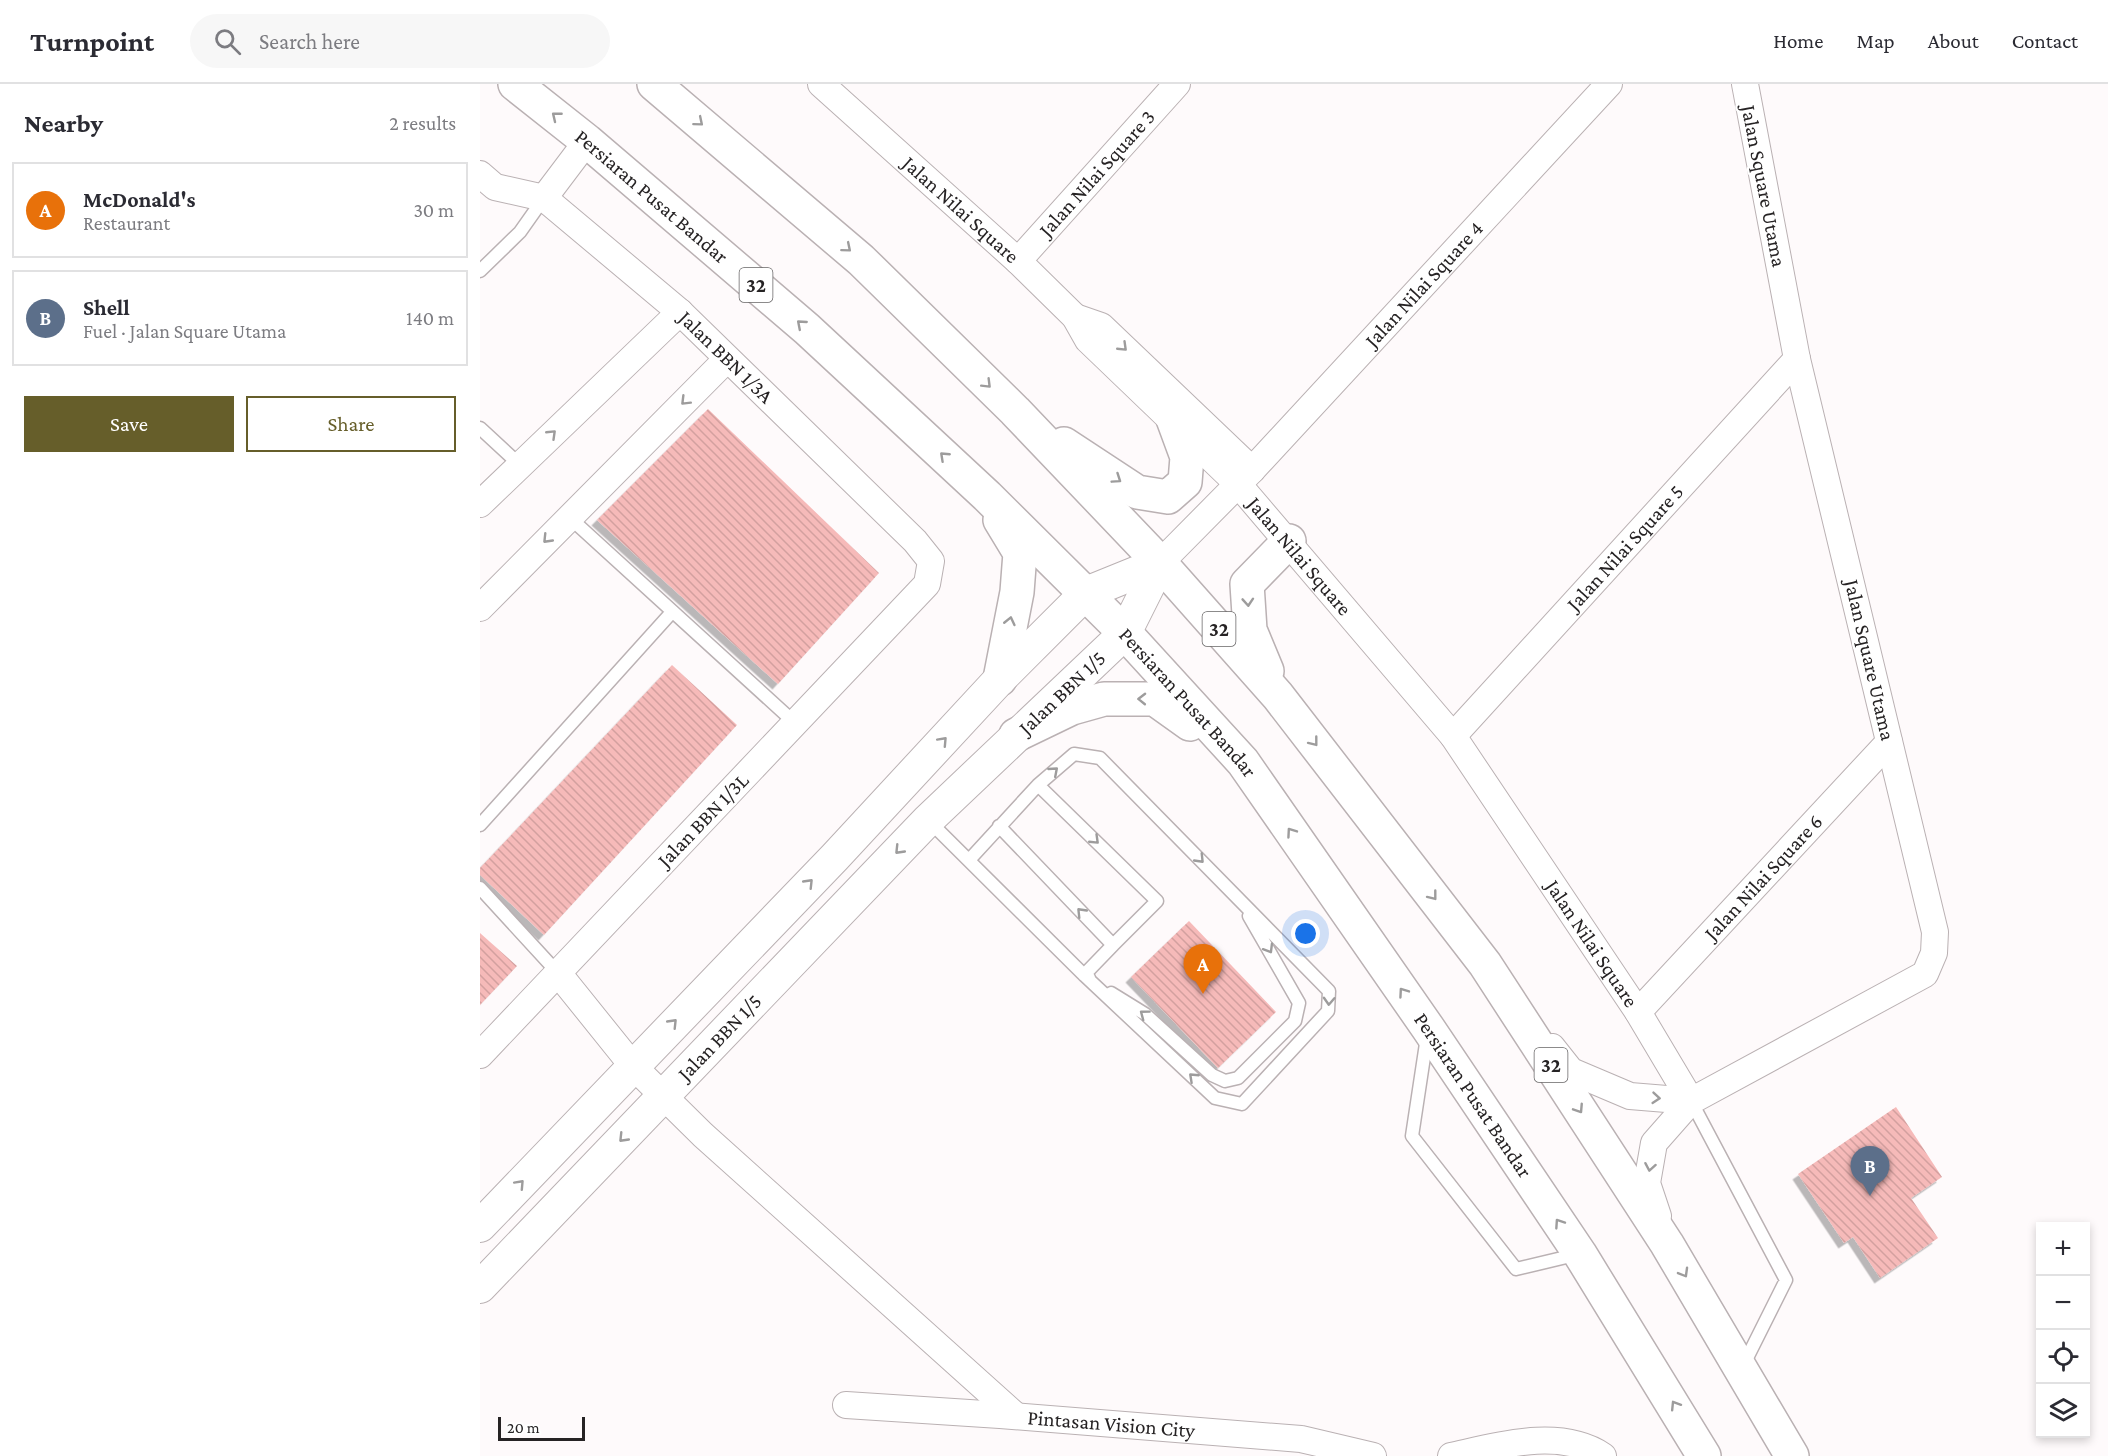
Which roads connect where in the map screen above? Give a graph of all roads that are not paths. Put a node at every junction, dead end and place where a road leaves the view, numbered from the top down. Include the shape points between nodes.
1 (515, 84) edge
2 (654, 84) edge
3 (821, 84) edge
4 (1177, 84) edge
5 (1609, 84) edge
6 (1745, 84) edge
7 (587, 141) junction
8 (480, 174) edge
9 (544, 198) junction
10 (1018, 261) junction
11 (480, 271) edge
12 (680, 312) junction
13 (1075, 317) junction
14 (1797, 359) junction
15 (726, 360) junction
16 (1016, 411) junction
17 (1173, 419) junction
18 (480, 428) edge
19 (520, 465) junction
20 (1245, 477) junction
21 (987, 496) junction
22 (480, 504) edge
23 (569, 518) junction
24 (1290, 541) junction
25 (1160, 563) junction
26 (927, 585) joint
27 (1086, 593) junction
28 (480, 608) edge
29 (672, 612) junction
30 (1125, 633) junction
31 (1000, 679) junction
32 (1278, 696) junction
33 (795, 723) junction
34 (1016, 735) junction
35 (1453, 736) junction
36 (1889, 742) junction
37 (1243, 762) junction
38 (1038, 785) junction
39 (928, 820) junction
40 (480, 825) edge
41 (999, 826) junction
42 (970, 859) junction
43 (480, 888) edge
44 (1239, 899) junction
45 (1113, 945) junction
46 (1485, 964) junction
47 (558, 973) junction
48 (1084, 975) junction
49 (1638, 1012) junction
50 (1428, 1028) junction
51 (480, 1055) edge
52 (632, 1065) junction
53 (662, 1095) junction
54 (1691, 1101) junction
55 (480, 1226) edge
56 (1667, 1244) junction
57 (1580, 1254) junction
58 (480, 1287) edge
59 (1740, 1370) junction
60 (846, 1405) dead end
61 (1016, 1416) junction
62 (1367, 1456) edge
63 (1452, 1456) edge
64 (1604, 1456) edge
65 (1704, 1456) edge
66 (1792, 1456) edge

7 -> 1 main road, Persiaran Pusat Bandar / 32
2 -> 16 main road, 32 via 861,260
3 - 10 street, Jalan Nilai Square
4 - 10 street, Jalan Nilai Square 3
5 - 20 street, Jalan Nilai Square 4
6 - 14 street, Jalan Square Utama
7 - 9 street
21 -> 7 main road, Persiaran Pusat Bandar / 32 via 807,329
8 - 9 street, Jalan BBN 1/3A via 495,187
9 - 11 lane via 520,232
9 - 12 street, Jalan BBN 1/3A
10 - 13 street, Jalan Nilai Square
12 - 15 street, Jalan BBN 1/3A
19 -> 12 street
13 - 17 street, Jalan Nilai Square via 1088,340
13 -> 20 street via 1101,326
14 - 35 street, Jalan Nilai Square 5
14 - 36 street, Jalan Square Utama
15 -> 23 street
15 - 26 street, Jalan BBN 1/3A via 915,541 931,561
16 -> 17 main road via 1137,492 1168,497 1185,482 1186,474 1187,457
16 - 25 main road, 32
17 - 20 street, Jalan Nilai Square
18 - 19 lane
19 - 22 street
20 - 24 street, Jalan Nilai Square
20 - 25 street, Jalan Nilai Square 4
21 - 27 main road, Persiaran Pusat Bandar / 32
31 -> 21 main road via 1020,553
23 -> 28 street
23 - 29 lane
24 -> 32 main road via 1247,584 1250,630
24 - 35 street, Jalan Nilai Square
25 - 27 street, Jalan BBN 1/5
25 - 30 street, Jalan BBN 1/5
25 - 32 main road, 32
26 - 33 street, Jalan BBN 1/3L
27 - 30 main road, Persiaran Pusat Bandar / 32
27 - 31 street, Jalan BBN 1/5
29 - 33 lane
29 - 40 lane
30 - 34 street, Jalan BBN 1/5
30 - 37 main road, Persiaran Pusat Bandar / 32
52 -> 31 street, Jalan BBN 1/5
32 -> 46 main road, 32
33 - 47 street, Jalan BBN 1/3L
37 -> 34 main road via 1155,699 1104,699 1072,708
34 - 39 street, Jalan BBN 1/5
35 - 49 street, Jalan Nilai Square
36 - 49 street, Jalan Nilai Square 6
36 - 54 street, Jalan Square Utama via 1935,932 1934,953 1925,974
50 -> 37 main road, Persiaran Pusat Bandar / 32
38 - 41 lane
38 -> 44 lane via 1074,754 1101,758
38 -> 45 lane via 1157,901
39 - 42 lane
39 -> 53 street, Jalan BBN 1/5
41 - 42 lane
45 -> 41 lane
42 - 48 lane
43 - 47 lane
44 -> 48 lane via 1299,1003 1295,1021 1238,1078 1225,1081 1212,1075 1145,1014
44 -> 48 lane via 1329,991 1328,1011 1242,1104 1215,1098
45 - 48 lane
46 -> 54 street via 1571,1071 1630,1096
46 -> 56 main road, 32
47 - 51 street, Jalan BBN 1/3L
47 - 52 street
49 - 54 street, Jalan Nilai Square
57 -> 50 main road, Persiaran Pusat Bandar / 32
50 - 57 lane via 1412,1136 1516,1269
52 - 53 street
55 -> 52 street, Jalan BBN 1/5
53 -> 58 street, Jalan BBN 1/5
53 - 61 street
54 -> 56 street, Jalan Square Utama via 1654,1143 1647,1183
54 - 59 lane via 1786,1280
56 -> 59 main road, 32
65 -> 57 main road, Persiaran Pusat Bandar / 32
59 - 66 main road, 32
60 - 61 street, Pintasan Vision City
61 - 62 street, Pintasan Vision City via 1301,1439
63 - 64 street via 1522,1440 1566,1444

